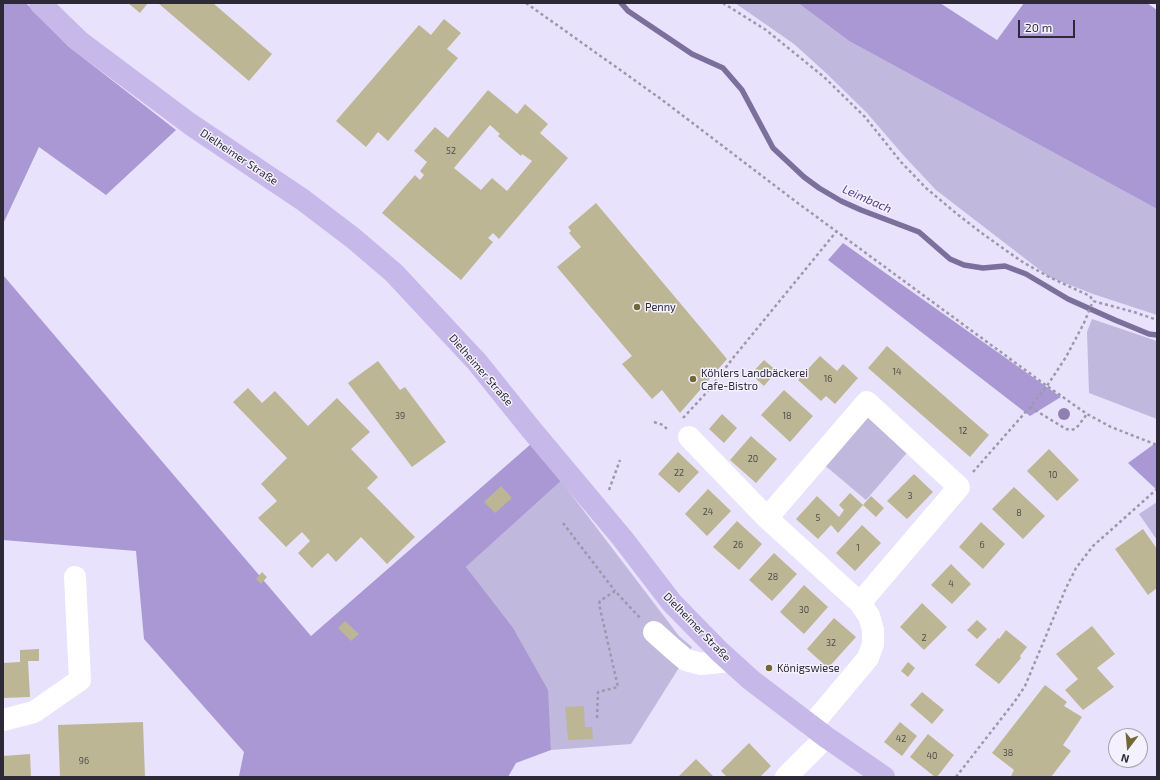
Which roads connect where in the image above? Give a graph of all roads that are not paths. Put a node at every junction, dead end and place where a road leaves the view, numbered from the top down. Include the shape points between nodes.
1 (40, 3) edge
2 (680, 429) road end
3 (767, 518) junction
4 (75, 577) dead end
5 (860, 603) junction
6 (654, 632) road end
7 (730, 661) junction
8 (3, 720) edge
9 (818, 731) junction
10 (786, 777) edge
11 (884, 777) edge

1 - 7 main road, Dielheimer Straße via 79,40 190,124 302,200 394,273 477,362 623,539 672,603
2 - 3 street
3 - 5 street
3 - 5 street via 867,402 959,487
4 - 8 street via 80,680 34,712
5 - 9 street via 869,616 873,644 868,658
6 - 7 street via 686,660 701,664
7 - 9 main road, Dielheimer Straße
9 - 10 street
9 - 11 main road, Dielheimer Straße

